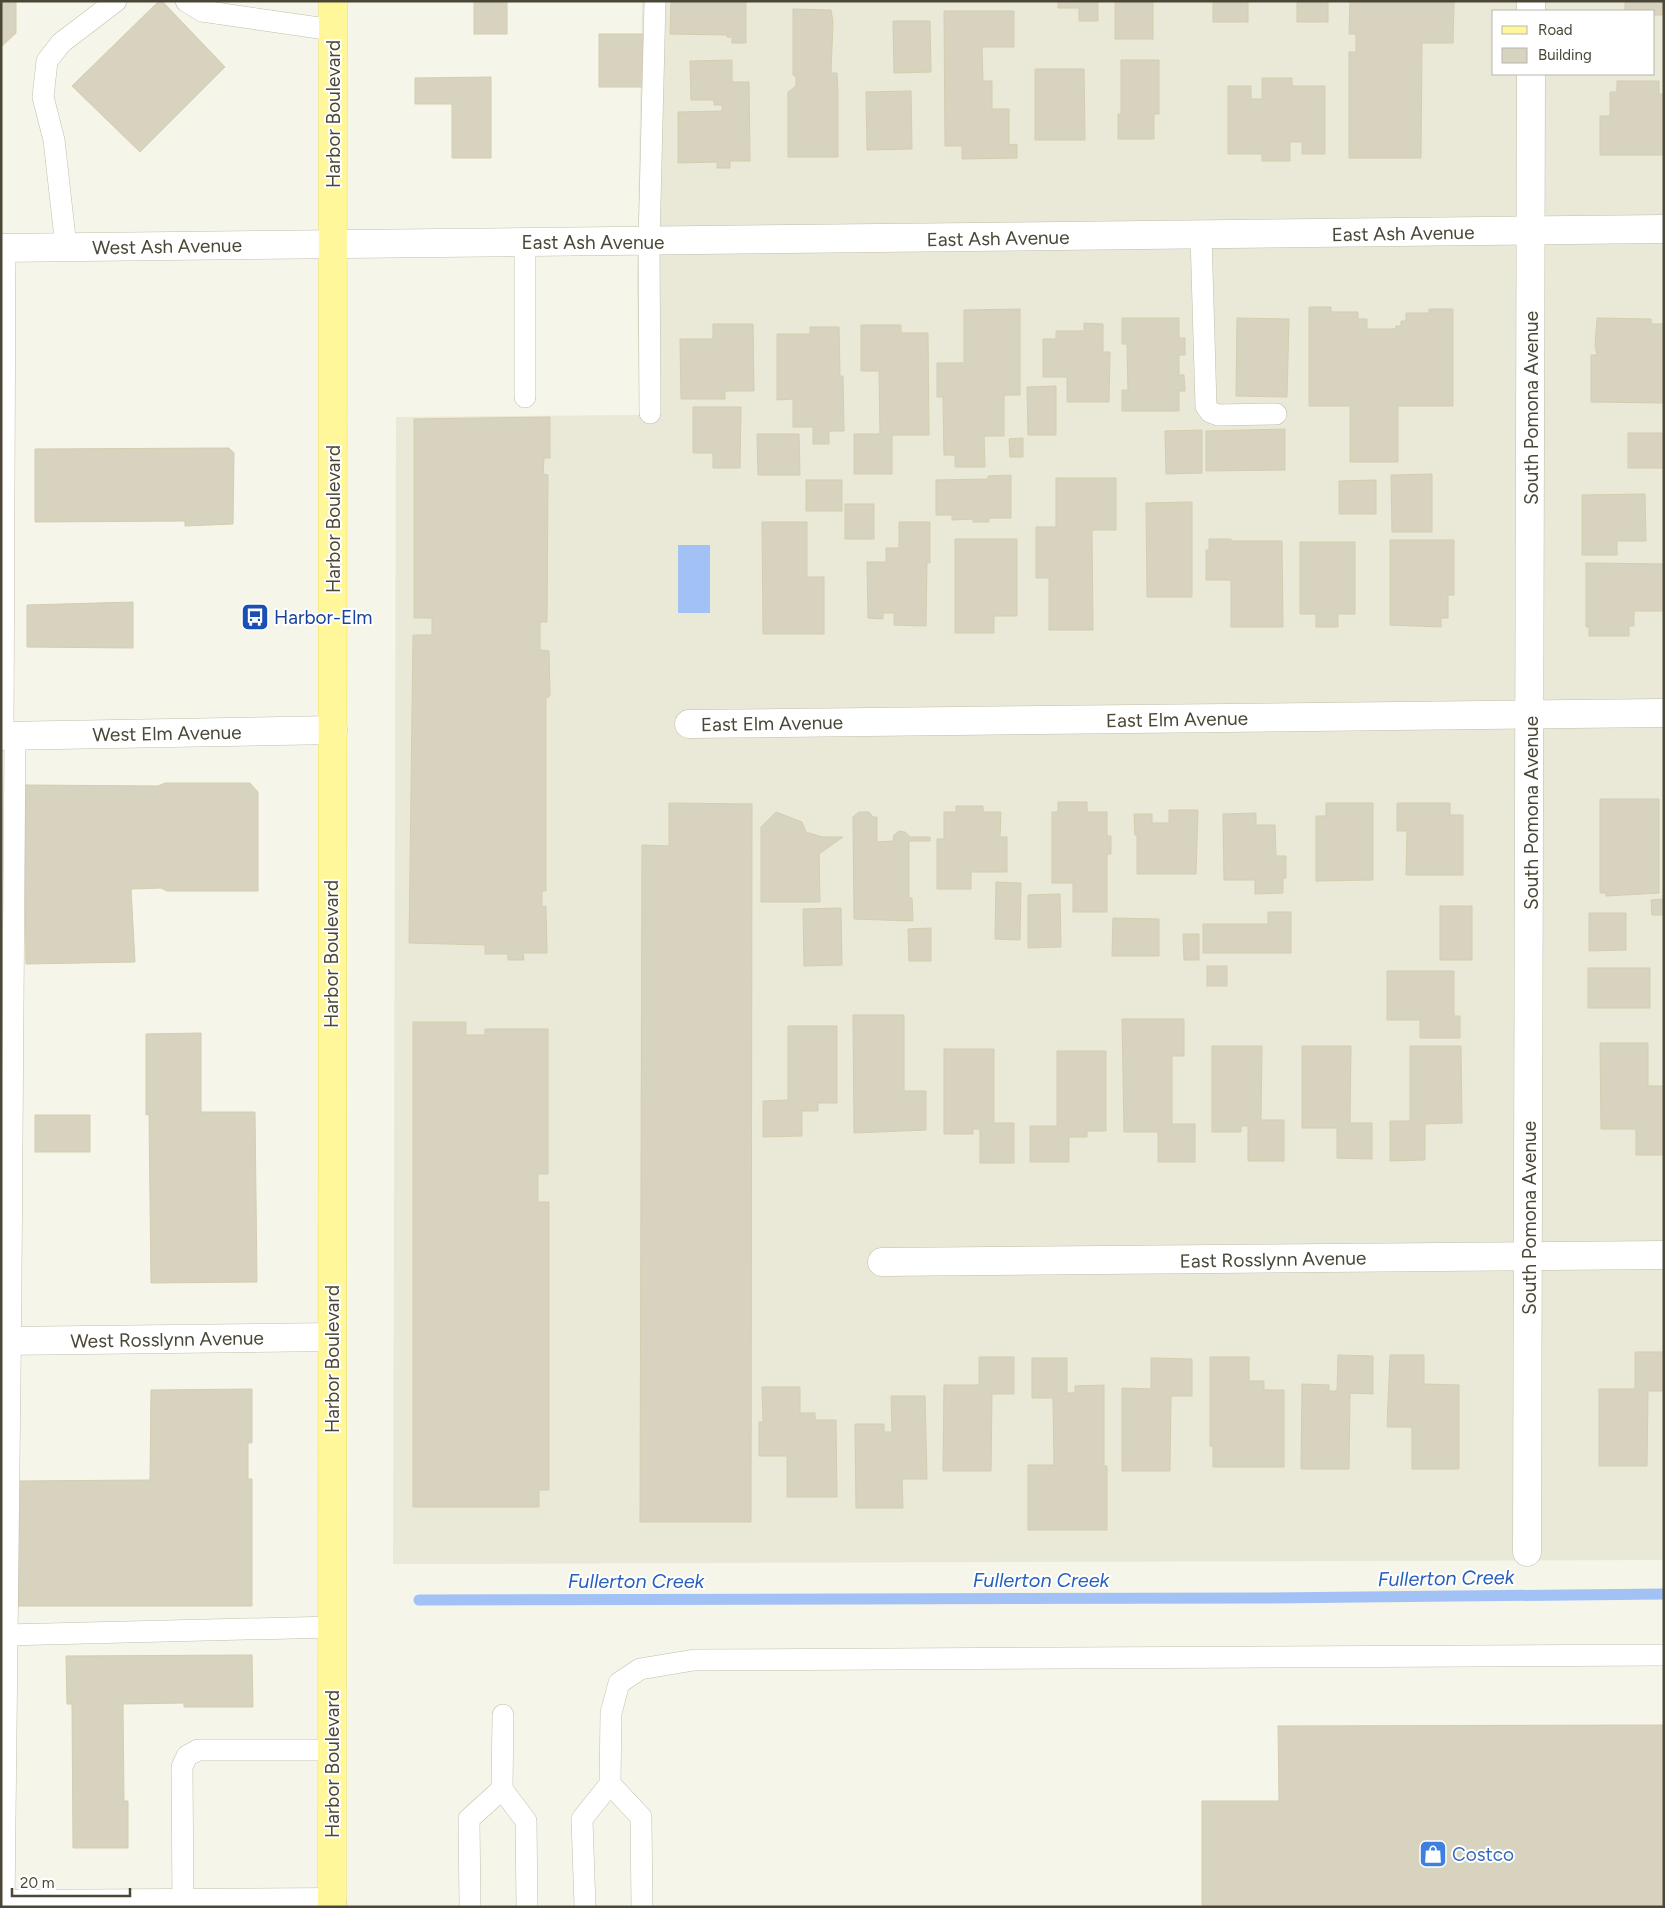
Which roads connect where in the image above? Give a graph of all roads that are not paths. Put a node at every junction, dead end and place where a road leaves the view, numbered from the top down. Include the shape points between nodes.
1 (116, 1) edge
2 (186, 1) edge
3 (333, 1) edge
4 (655, 1) edge
5 (333, 30) junction
6 (1531, 75) edge
7 (1664, 229) edge
8 (1531, 231) junction
9 (1201, 235) junction
10 (649, 242) junction
11 (525, 243) junction
12 (333, 244) junction
13 (66, 247) junction
14 (3, 248) edge
15 (525, 397) dead end
16 (650, 413) dead end
17 (1276, 414) dead end
18 (1664, 713) edge
19 (1531, 715) junction
20 (689, 724) dead end
21 (333, 730) junction
22 (6, 735) edge
23 (8, 1051) edge
24 (1664, 1255) edge
25 (1529, 1256) junction
26 (882, 1262) dead end
27 (332, 1337) junction
28 (5, 1341) edge
29 (1527, 1552) dead end
30 (332, 1627) junction
31 (6, 1635) junction
32 (1664, 1655) edge
33 (503, 1715) dead end
34 (332, 1750) junction
35 (610, 1784) junction
36 (502, 1790) junction
37 (183, 1904) edge
38 (332, 1904) edge
39 (3, 1905) edge
40 (470, 1907) edge
41 (527, 1907) edge
42 (584, 1907) edge
43 (642, 1907) edge

1 - 13 lane via 61,43 47,61 43,98 54,140
2 - 5 lane via 202,11
3 - 5 main road, Harbor Boulevard
4 - 10 lane
5 - 12 main road, Harbor Boulevard
6 - 8 street, South Pomona Avenue
7 - 8 street, East Ash Avenue
8 - 9 street, East Ash Avenue
8 - 19 street, South Pomona Avenue
9 - 10 street, East Ash Avenue
9 - 17 lane via 1206,406 1218,415
10 - 11 street, East Ash Avenue
10 - 16 lane
11 - 12 street, East Ash Avenue
11 - 15 lane
12 - 13 street, West Ash Avenue
12 - 21 main road, Harbor Boulevard
13 - 14 street, West Ash Avenue
14 - 22 lane
18 - 19 street, East Elm Avenue
19 - 20 street, East Elm Avenue
19 - 25 street, South Pomona Avenue
21 - 22 street, West Elm Avenue
21 - 27 main road, Harbor Boulevard
22 - 23 lane
23 - 28 lane
24 - 25 street, East Rosslynn Avenue
25 - 26 street, East Rosslynn Avenue
25 - 29 street, South Pomona Avenue
27 - 28 street, West Rosslynn Avenue
27 - 30 main road, Harbor Boulevard
28 - 31 lane
30 - 31 lane
30 - 34 main road, Harbor Boulevard
31 - 39 lane
32 - 35 lane via 694,1660 640,1669 619,1683 611,1712
33 - 36 lane
34 - 37 lane via 198,1750 188,1756 182,1767
34 - 38 main road, Harbor Boulevard
35 - 42 lane via 582,1819
35 - 43 lane via 641,1818
36 - 40 lane via 469,1819
36 - 41 lane via 526,1821
37 - 38 street
37 - 39 street

